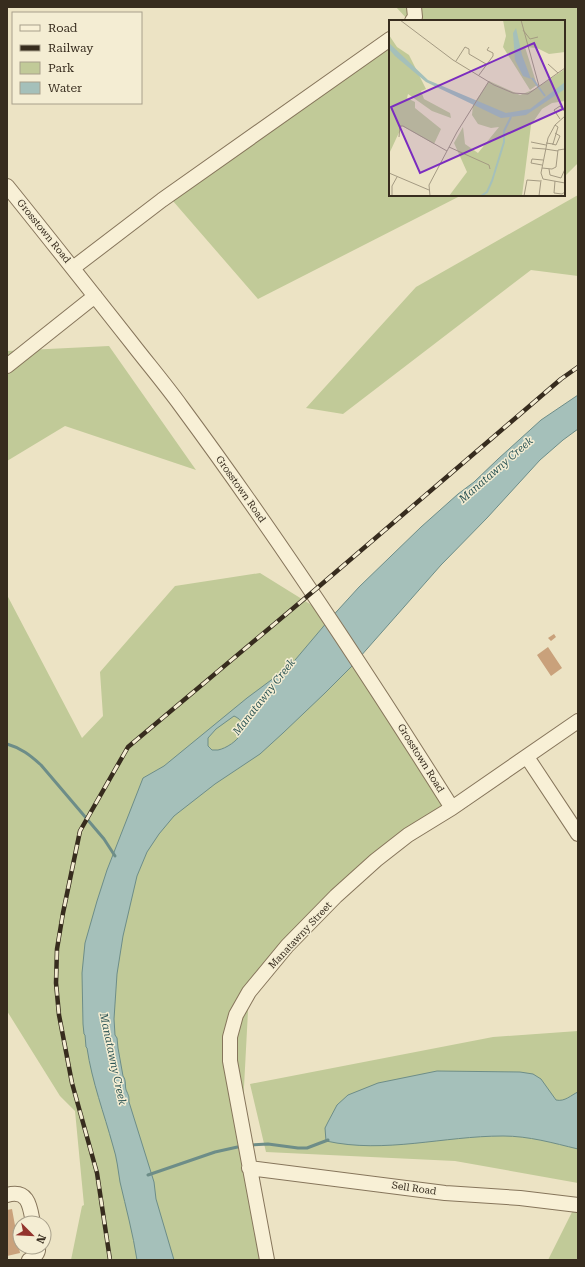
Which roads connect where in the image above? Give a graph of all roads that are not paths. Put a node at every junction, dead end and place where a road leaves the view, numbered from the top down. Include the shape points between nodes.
1 (414, 7) edge
2 (413, 20) edge
3 (389, 41) edge
4 (7, 186) edge
5 (73, 268) junction
6 (95, 296) junction
7 (7, 366) edge
8 (578, 721) edge
9 (527, 757) junction
10 (452, 808) junction
11 (578, 834) edge
12 (249, 1168) junction
13 (7, 1195) edge
14 (578, 1205) edge
15 (32, 1215) edge
16 (267, 1260) edge

1 - 2 street
3 - 5 street via 162,200
4 - 5 street, Grosstown Road
5 - 6 street, Grosstown Road
6 - 7 street
6 - 10 street, Grosstown Road via 180,404 258,514 365,671
8 - 9 street, Manatawny Street
9 - 10 street, Manatawny Street
9 - 11 street
10 - 12 street, Manatawny Street via 408,835 342,891 288,946 249,992 236,1015 230,1037 230,1061
12 - 14 street, Sell Road via 445,1193
12 - 16 street, Manatawny Street
13 - 15 street via 13,1193 27,1199

